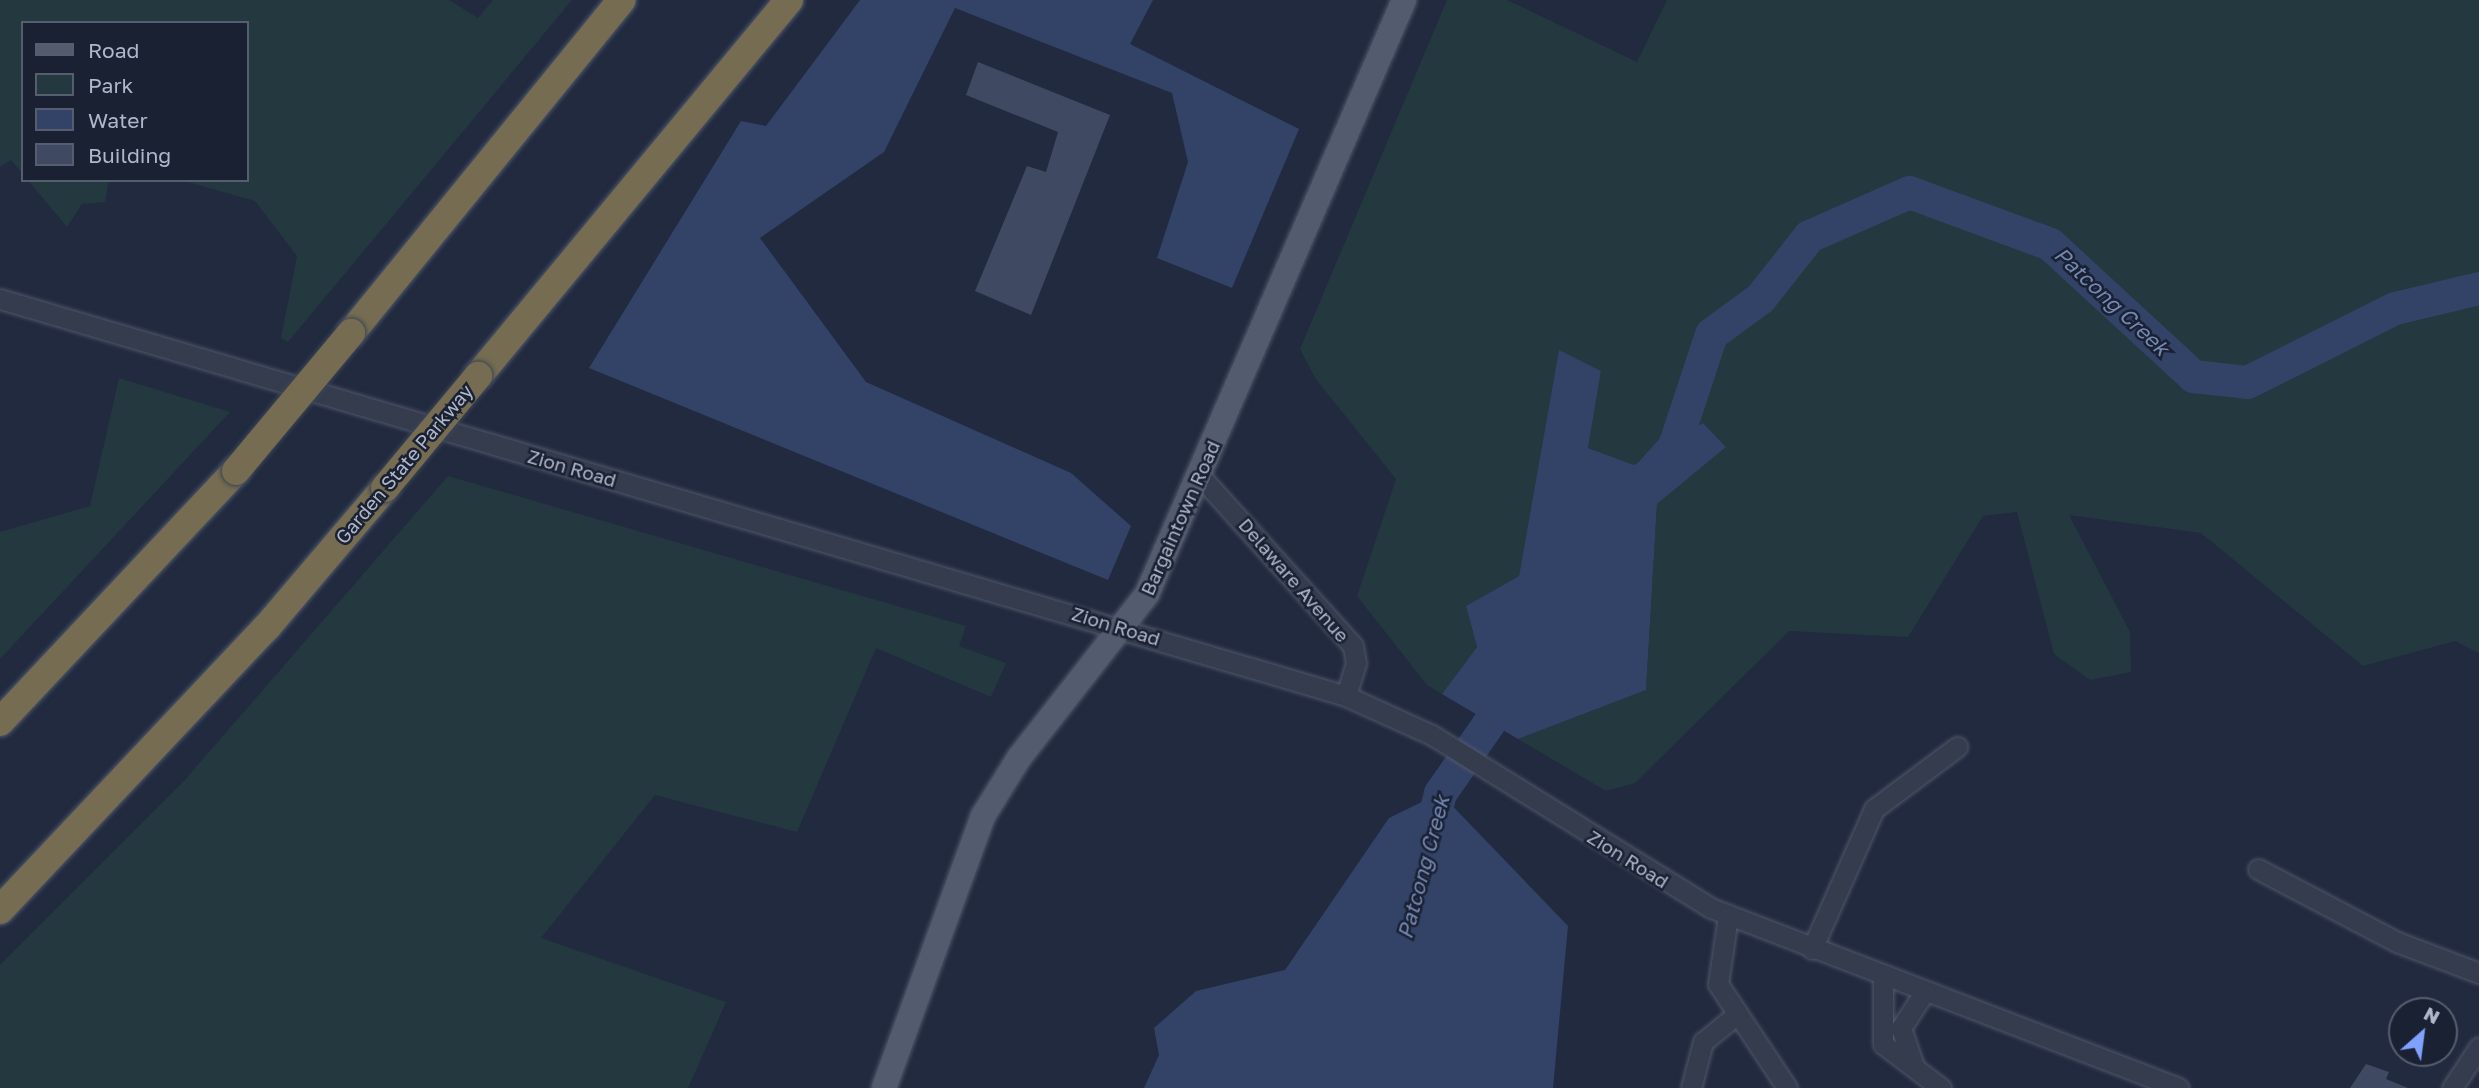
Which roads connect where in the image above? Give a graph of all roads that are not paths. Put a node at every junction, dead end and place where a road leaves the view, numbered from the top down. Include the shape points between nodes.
1 (622, 0) edge
2 (789, 0) edge
3 (1404, 0) edge
4 (0, 299) edge
5 (1200, 476) junction
6 (1126, 628) junction
7 (1346, 696) junction
8 (0, 722) edge
9 (1956, 747) dead end
10 (2258, 869) dead end
11 (0, 910) edge
12 (1728, 916) junction
13 (1812, 949) junction
14 (2479, 973) edge
15 (1883, 975) junction
16 (1925, 991) junction
17 (1736, 1015) junction
18 (2479, 1047) edge
19 (1914, 1066) junction
20 (884, 1088) edge
21 (1691, 1088) edge
22 (1787, 1088) edge
23 (1941, 1088) edge
24 (2179, 1088) edge
25 (2452, 1088) edge

1 - 8 highway, bridge via 236,471
2 - 11 highway, Garden State Parkway, bridge via 267,627
3 - 5 main road, Bargaintown Road
4 - 6 street, Zion Road
5 - 6 main road, Bargaintown Road
5 - 7 street, Delaware Avenue via 1353,646 1356,663
6 - 7 street, Zion Road
6 - 20 main road, Bargaintown Road via 1019,758 983,816
7 - 12 street, Zion Road via 1450,746
9 - 13 street via 1893,788 1874,809
10 - 14 street via 2397,942
12 - 13 street, Zion Road
12 - 17 street via 1716,972
13 - 15 street, Zion Road
15 - 16 street, Zion Road
15 - 19 street via 1880,1037 1894,1056
16 - 19 street via 1901,1024
16 - 24 street, Zion Road
17 - 21 street via 1701,1045
17 - 22 street
18 - 25 street
19 - 23 street

